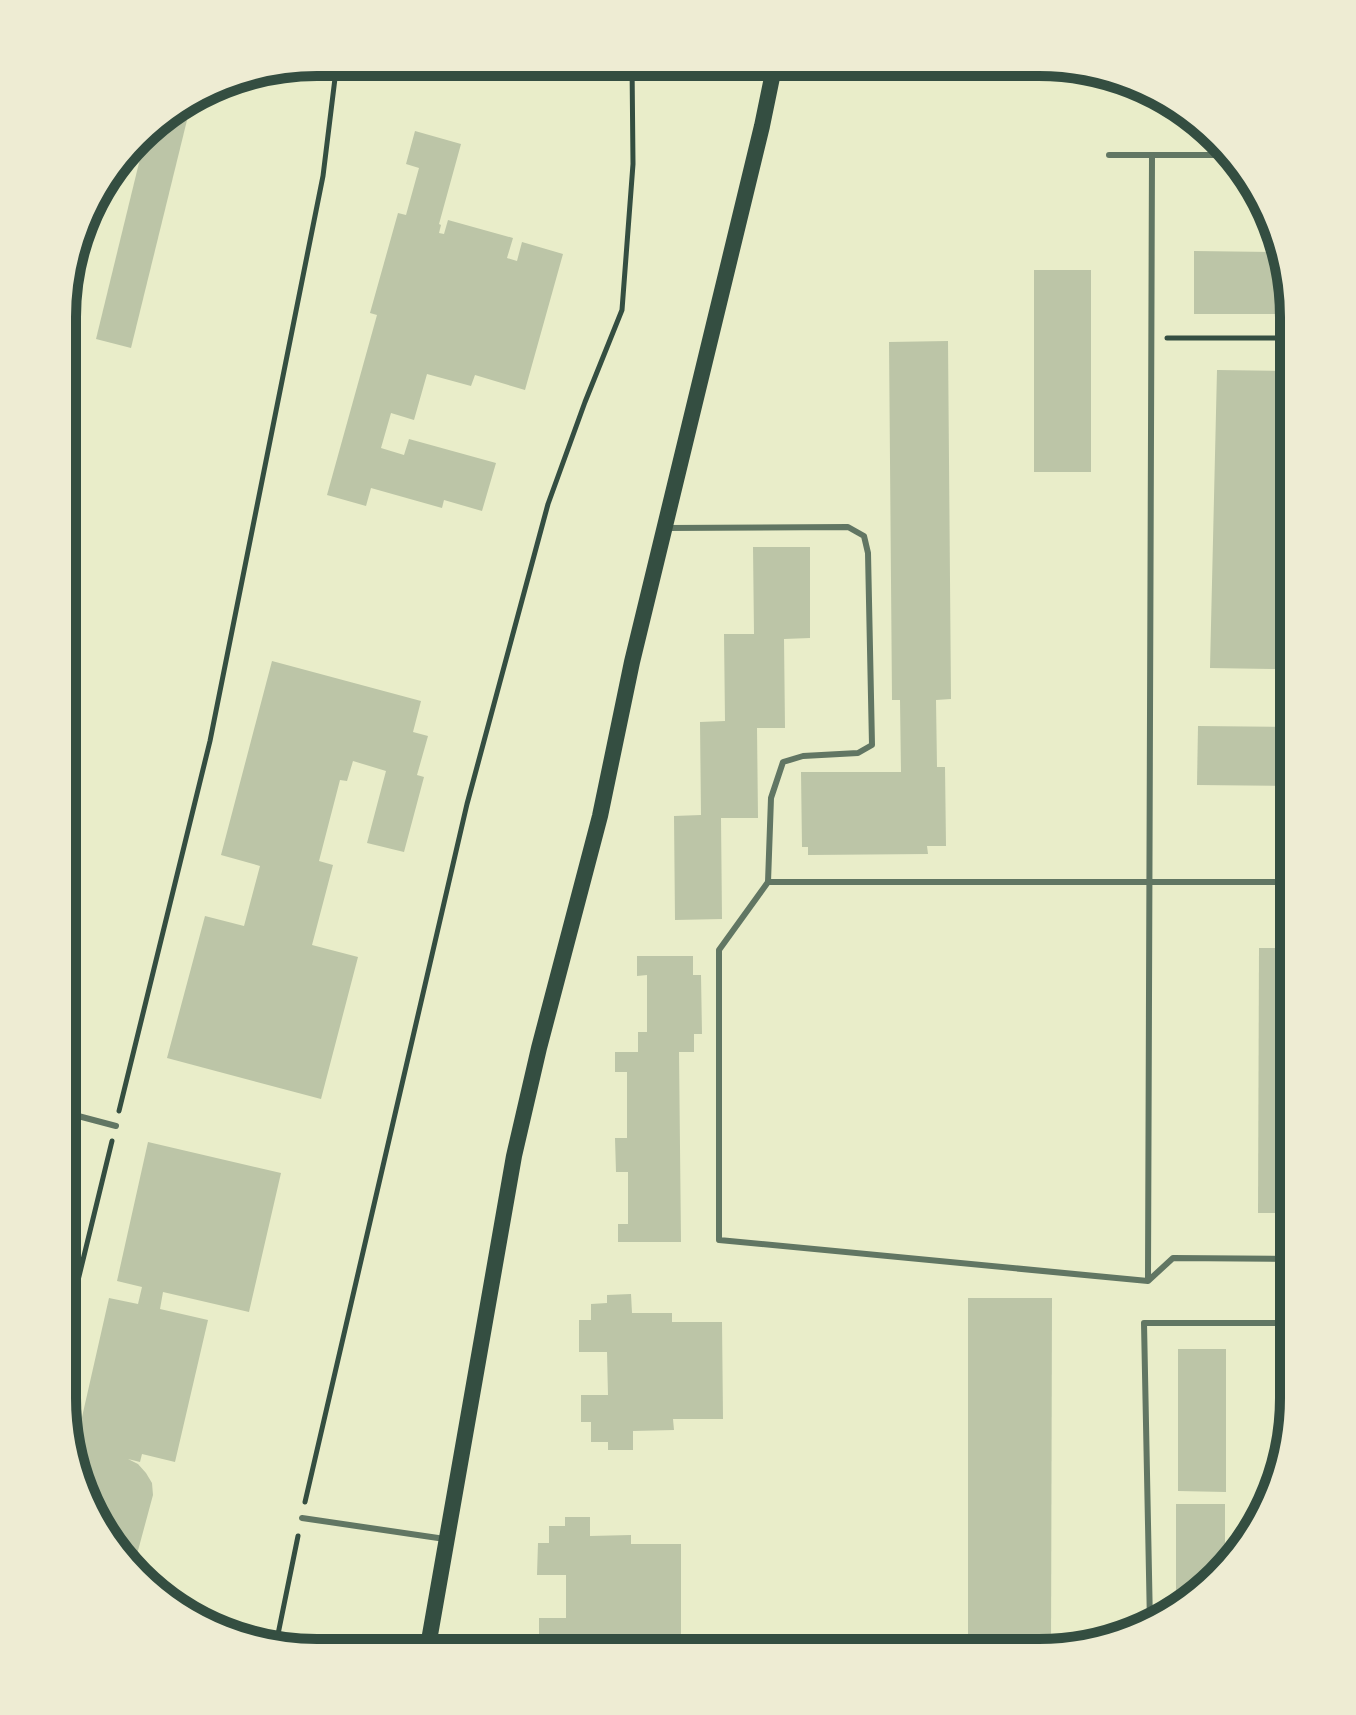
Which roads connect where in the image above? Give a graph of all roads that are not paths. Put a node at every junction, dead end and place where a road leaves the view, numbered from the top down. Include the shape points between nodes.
1 (772, 76) edge
2 (1109, 155) dead end
3 (1152, 155) junction
4 (1216, 155) edge
5 (664, 528) junction
6 (768, 882) junction
7 (1148, 882) junction
8 (1279, 882) edge
9 (76, 1115) edge
10 (116, 1126) road end
11 (1279, 1259) edge
12 (1148, 1281) junction
13 (1279, 1323) edge
14 (302, 1518) road end
15 (446, 1539) junction
16 (1150, 1612) edge
17 (429, 1638) edge

1 - 5 main road
2 - 3 lane
3 - 4 lane
3 - 7 lane
5 - 6 lane via 848,527 864,536 872,745 858,753 783,762 771,798
5 - 15 main road via 600,816 514,1156
6 - 7 lane
6 - 12 lane via 719,950 719,1240
7 - 8 lane
7 - 12 lane
9 - 10 lane
11 - 12 lane via 1173,1258
13 - 16 lane via 1144,1323
14 - 15 lane
15 - 17 main road

